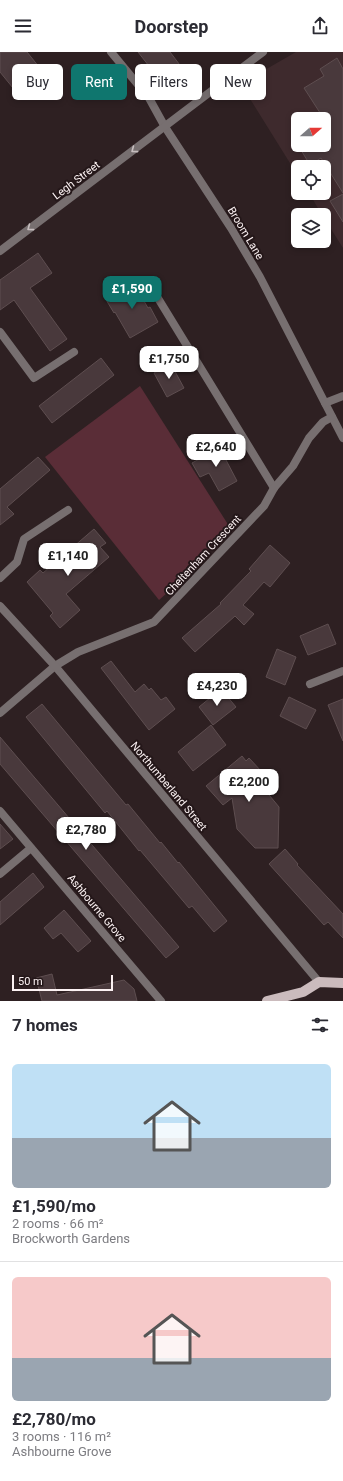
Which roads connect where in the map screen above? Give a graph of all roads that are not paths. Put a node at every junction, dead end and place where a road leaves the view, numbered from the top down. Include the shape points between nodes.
1 (111, 52) edge
2 (263, 52) edge
3 (165, 127) junction
4 (0, 250) edge
5 (153, 290) dead end
6 (0, 332) edge
7 (74, 352) dead end
8 (343, 396) edge
9 (326, 403) junction
10 (332, 417) junction
11 (343, 438) edge
12 (274, 488) junction
13 (68, 510) dead end
14 (0, 578) edge
15 (0, 606) edge
16 (55, 666) junction
17 (343, 671) edge
18 (310, 684) dead end
19 (0, 713) edge
20 (0, 811) edge
21 (31, 848) junction
22 (0, 874) edge
23 (319, 982) junction
24 (343, 983) edge
25 (161, 1001) edge
26 (267, 1001) edge

1 - 3 street, Broom Lane via 148,98
2 - 3 street, Legh Street
3 -> 4 street, Legh Street
3 - 9 street, Broom Lane via 260,277
5 - 12 street
6 - 7 street via 34,378
8 - 9 street
9 - 10 street, Broom Lane
10 - 11 street, Broom Lane
10 - 12 street, Cheltenham Crescent via 323,422 309,438 293,466
12 - 16 street, Cheltenham Crescent via 264,506 154,622 78,652
13 - 14 street via 24,539 17,562
15 - 16 street, Northumberland Street
16 - 19 street, Cheltenham Crescent
16 - 23 street, Northumberland Street
17 - 18 street
20 - 21 street, Ashbourne Grove
21 - 22 street
21 - 25 street, Ashbourne Grove
23 - 24 main road
23 - 26 main road via 303,992

